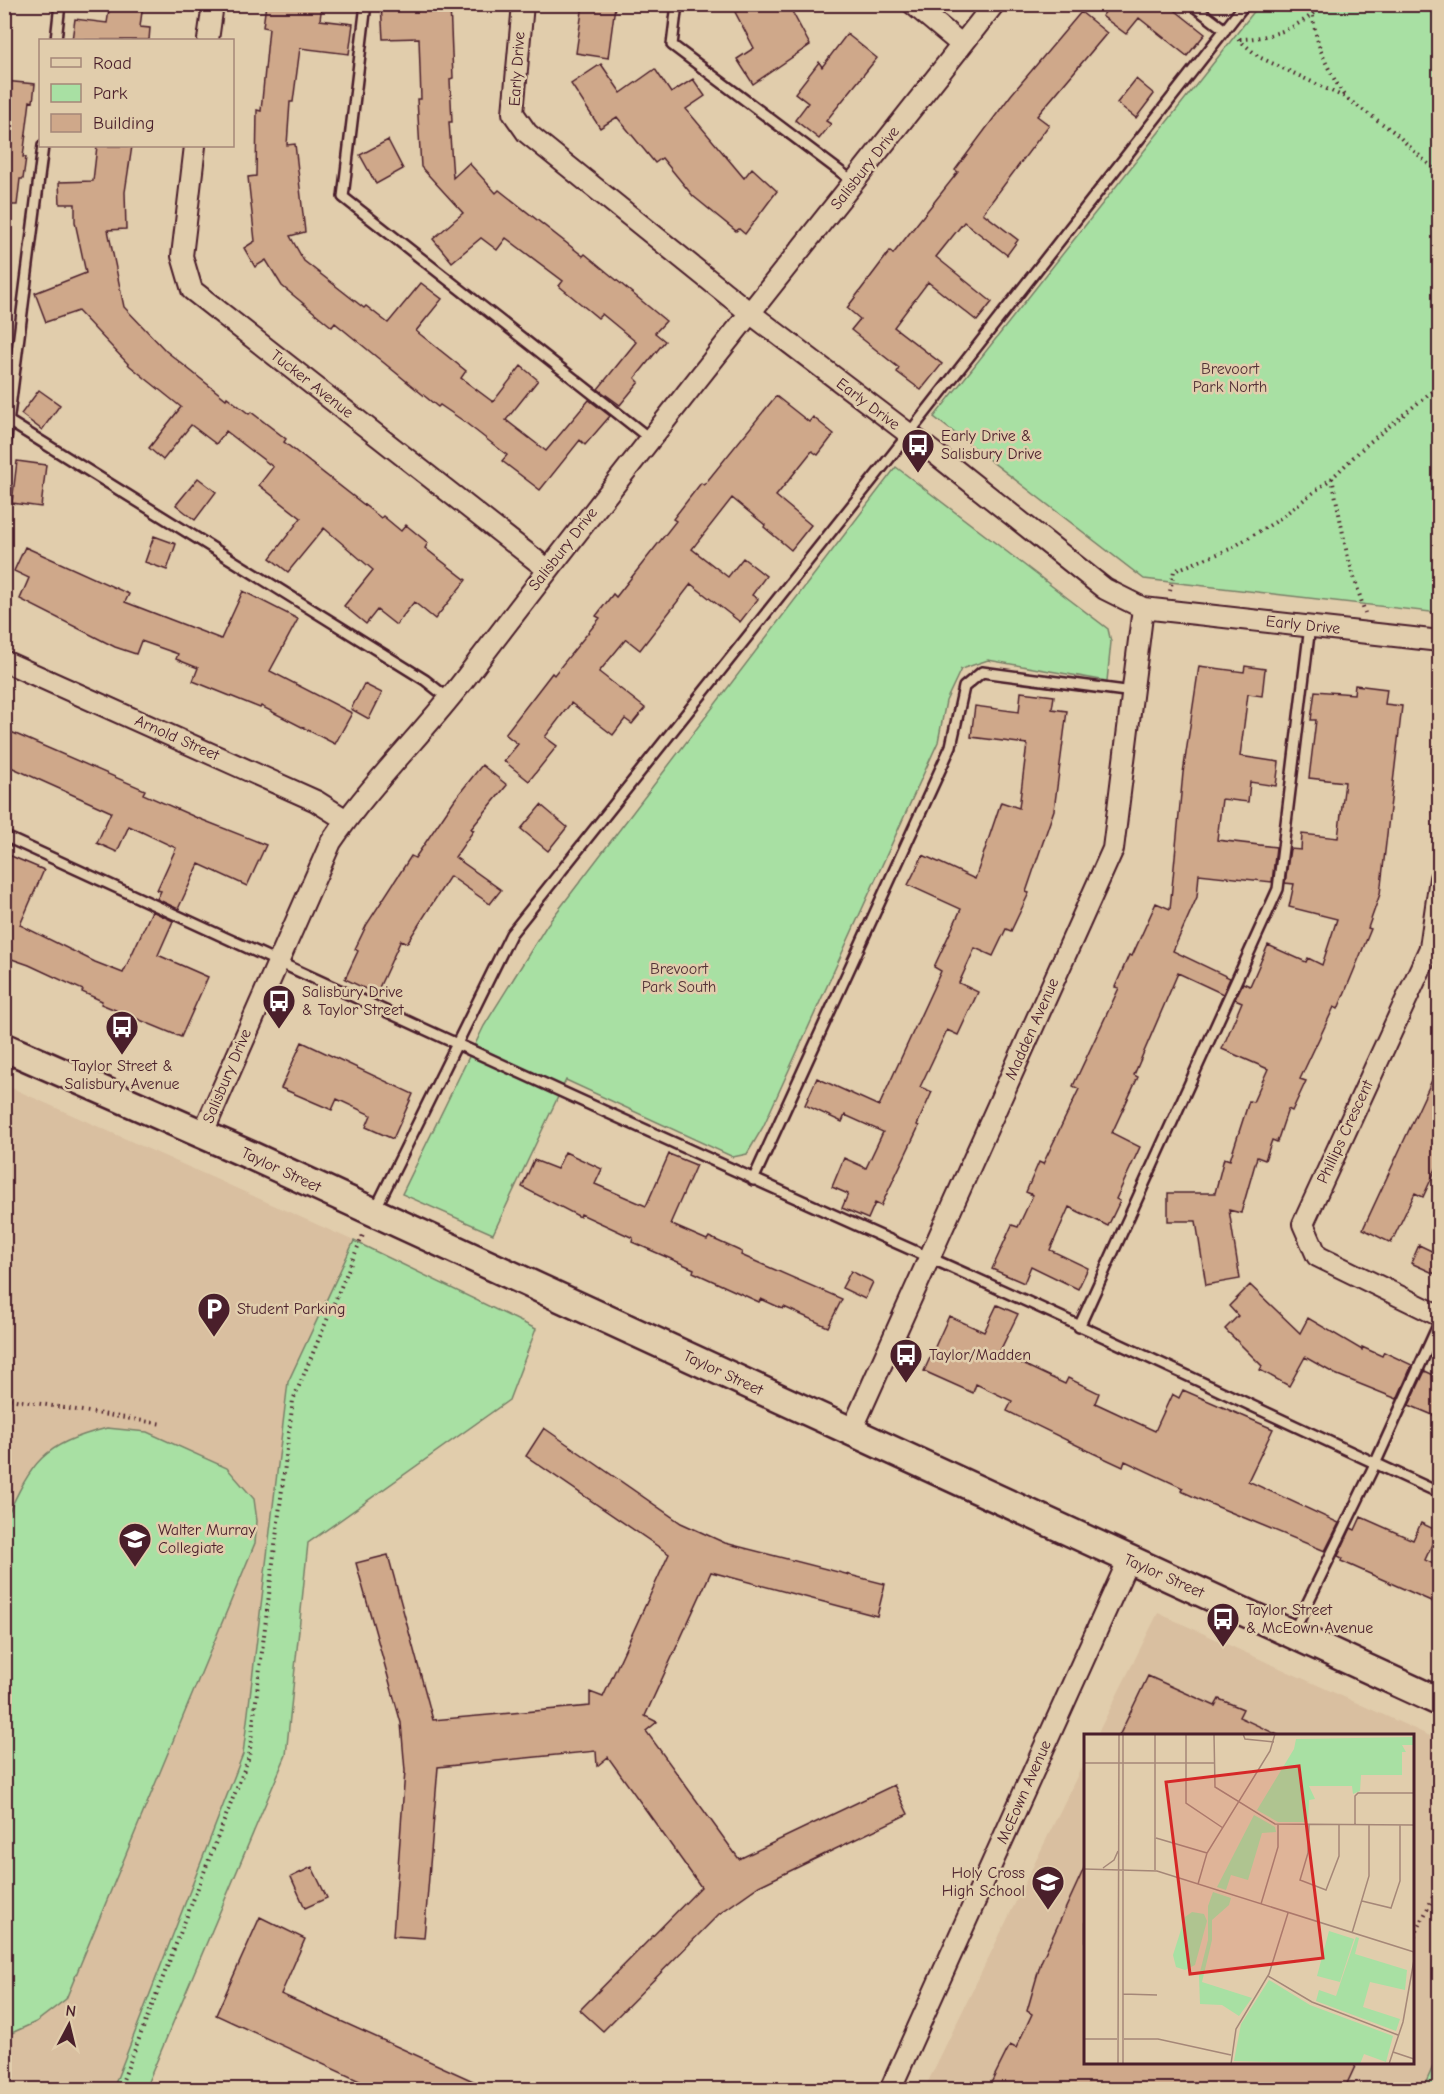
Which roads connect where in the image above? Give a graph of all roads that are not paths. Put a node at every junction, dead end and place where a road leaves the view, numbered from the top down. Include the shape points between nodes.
1 (60, 4) edge
2 (213, 4) edge
3 (366, 4) edge
4 (523, 4) edge
5 (677, 4) edge
6 (913, 4) edge
7 (994, 4) edge
8 (1191, 4) edge
9 (1245, 4) edge
10 (1225, 30) junction
11 (56, 39) edge
12 (208, 39) edge
13 (963, 45) junction
14 (43, 147) edge
15 (195, 147) edge
16 (854, 182) junction
17 (750, 313) junction
18 (10, 422) junction
19 (908, 434) junction
20 (649, 438) junction
21 (4, 454) edge
22 (547, 569) junction
23 (1143, 608) junction
24 (1310, 626) junction
25 (1440, 641) edge
26 (4, 661) edge
27 (1133, 692) junction
28 (449, 699) junction
29 (346, 820) junction
30 (4, 836) edge
31 (1440, 878) edge
32 (277, 961) junction
33 (458, 1042) junction
34 (4, 1047) edge
35 (202, 1135) junction
36 (753, 1180) junction
37 (374, 1212) junction
38 (928, 1257) junction
39 (1440, 1316) edge
40 (1440, 1321) edge
41 (1079, 1327) junction
42 (851, 1432) junction
43 (1375, 1464) junction
44 (1440, 1493) edge
45 (1128, 1561) junction
46 (1292, 1634) junction
47 (1440, 1702) edge
48 (890, 2090) edge

1 - 11 lane
2 - 12 street
3 - 20 lane via 343,197
4 - 17 street, Early Drive via 513,113 527,133
5 - 16 lane via 672,45
6 - 13 street
7 - 13 street, Salisbury Drive
8 - 10 lane
9 - 10 lane
10 - 19 lane
13 - 16 street, Salisbury Drive
14 - 18 lane
15 - 22 street, Tucker Avenue via 182,256 192,290
16 - 17 street, Salisbury Drive
17 - 19 street, Early Drive
17 - 20 street, Salisbury Drive
18 - 21 lane
18 - 28 lane via 425,680
19 - 23 street, Early Drive via 1105,589
19 - 33 lane via 511,934
20 - 22 street, Salisbury Drive
22 - 28 street, Salisbury Drive
23 - 24 street, Early Drive
23 - 27 street, Madden Avenue
24 - 25 street, Early Drive
24 - 41 lane via 1278,889
26 - 29 street, Arnold Street via 316,801
27 - 36 lane via 982,672 964,687 951,746
27 - 38 street, Madden Avenue via 1113,849
28 - 29 street, Salisbury Drive
29 - 32 street, Salisbury Drive via 331,842
30 - 32 lane
31 - 39 street, Phillips Crescent via 1430,948 1303,1224 1317,1256
32 - 33 lane
32 - 35 street, Salisbury Drive
33 - 36 lane
33 - 37 lane
34 - 35 main road, Taylor Street
35 - 37 main road, Taylor Street
36 - 38 lane
37 - 42 main road, Taylor Street
38 - 41 lane
38 - 42 street, Madden Avenue
40 - 43 lane
41 - 43 lane
42 - 45 main road, Taylor Street
43 - 44 lane
43 - 46 lane
45 - 46 main road, Taylor Street
45 - 48 street, McEown Avenue
46 - 47 main road, Taylor Street

